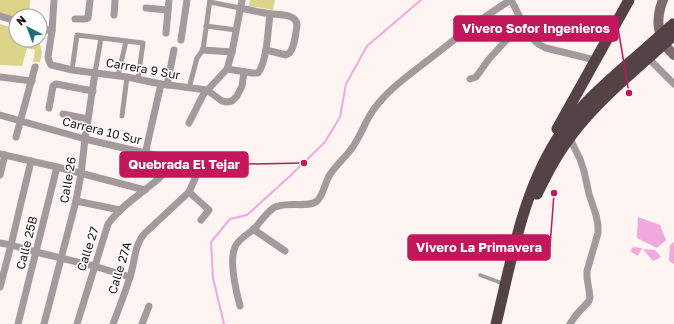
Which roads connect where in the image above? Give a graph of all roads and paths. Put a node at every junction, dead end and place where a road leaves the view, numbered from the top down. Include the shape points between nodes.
1 (54, 0) edge
2 (90, 0) edge
3 (115, 0) edge
4 (169, 0) edge
5 (187, 0) edge
6 (242, 0) edge
7 (511, 0) edge
8 (629, 0) edge
9 (663, 0) edge
10 (210, 1) edge
11 (146, 8) dead end
12 (240, 8) junction
13 (168, 10) junction
14 (270, 14) junction
15 (114, 15) dead end
16 (75, 19) dead end
17 (523, 22) junction
18 (206, 26) junction
19 (674, 27) edge
20 (48, 30) edge
21 (236, 30) junction
22 (52, 31) junction
23 (166, 33) dead end
24 (101, 38) junction
25 (181, 40) dead end
26 (126, 41) junction
27 (174, 50) dead end
28 (203, 50) junction
29 (266, 50) junction
30 (232, 52) junction
31 (650, 53) junction
32 (674, 55) edge
33 (595, 60) junction
34 (35, 67) dead end
35 (227, 69) junction
36 (72, 70) junction
37 (95, 72) junction
38 (244, 72) junction
39 (118, 76) junction
40 (0, 77) edge
41 (127, 77) junction
42 (138, 79) junction
43 (470, 79) dead end
44 (32, 81) junction
45 (674, 84) edge
46 (164, 85) junction
47 (189, 88) junction
48 (207, 90) junction
49 (93, 91) junction
50 (49, 108) dead end
51 (63, 114) dead end
52 (0, 115) edge
53 (122, 116) dead end
54 (88, 119) junction
55 (20, 121) junction
56 (189, 123) dead end
57 (16, 137) dead end
58 (569, 137) junction
59 (85, 139) junction
60 (549, 151) junction
61 (145, 153) junction
62 (2, 155) edge
63 (170, 157) junction
64 (31, 161) junction
65 (143, 163) dead end
66 (57, 167) junction
67 (198, 168) joint
68 (81, 174) junction
69 (0, 175) edge
70 (145, 190) junction
71 (189, 192) junction
72 (76, 201) junction
73 (120, 210) junction
74 (200, 220) dead end
75 (253, 229) junction
76 (0, 243) edge
77 (11, 245) junction
78 (285, 251) dead end
79 (36, 252) junction
80 (61, 258) junction
81 (94, 266) junction
82 (480, 275) dead end
83 (130, 276) junction
84 (505, 285) junction
85 (0, 287) edge
86 (149, 306) dead end
87 (240, 306) dead end
88 (18, 324) edge
89 (44, 324) edge
90 (77, 324) edge
91 (113, 324) edge
92 (142, 324) edge
93 (496, 324) edge
94 (502, 324) edge
95 (570, 324) edge

1 - 22 street
2 - 16 street via 88,18
3 - 15 street
4 - 13 street
5 - 25 street
6 - 12 street
7 - 17 street
7 - 75 street via 464,32 386,96 367,120 352,149 329,175 318,200 313,203 278,206
8 - 33 highway
9 - 32 main road via 658,27 665,44
10 - 12 street
10 - 18 street
11 - 13 street
12 - 14 street
12 - 21 street
13 - 23 street
14 - 29 street
14 - 29 street via 292,17 297,26 288,54
17 - 33 street via 540,45
17 - 43 street via 476,77
18 - 21 street
18 - 28 street
19 - 31 highway, bridge
20 - 22 street
21 - 30 street
22 - 36 street, Carrera 9 Sur via 49,61 52,65
24 - 26 street
24 - 36 street via 77,35
24 - 37 street, Calle 26
26 - 39 street
26 - 42 street via 143,43
27 - 46 street
28 - 30 street
28 - 47 street
29 - 38 street via 258,73
30 - 35 street
31 - 45 street
31 - 58 highway
31 - 60 highway via 603,86 583,106
33 - 60 highway via 551,140
34 - 44 street
35 - 38 street
35 - 48 street
36 - 37 street, Carrera 9 Sur
37 - 39 street, Carrera 9 Sur
37 - 49 street, Calle 26
38 - 48 street, Carrera 9 Sur via 242,86 232,101 222,100
39 - 41 street, Carrera 9 Sur
40 - 44 street
41 - 42 street, Carrera 9 Sur
41 - 53 street
42 - 46 street, Carrera 9 Sur
44 - 55 street
46 - 47 street, Carrera 9 Sur
46 - 61 street
47 - 48 street, Carrera 9 Sur
48 - 56 street
49 - 50 street via 56,84 53,86
49 - 54 street, Calle 26
51 - 54 street
52 - 55 street, Carrera 10 Sur
54 - 59 street, Calle 26
55 - 57 street
55 - 59 street, Carrera 10 Sur
58 - 94 highway via 549,170 527,220
58 - 95 street via 584,171 598,226 587,271 589,301
59 - 61 street, Carrera 10 Sur
59 - 68 street, Calle 26
60 - 84 highway via 530,192
61 - 63 street, Carrera 10 Sur
61 - 65 street
62 - 64 street
62 - 69 street
63 - 67 street, Carrera 10 Sur
63 - 70 street, Calle 27 via 162,174
64 - 66 street
64 - 77 street
66 - 68 street
66 - 79 street, Calle 25B
67 - 71 street, Calle 27A
68 - 70 street
68 - 72 street, Calle 26
70 - 73 street, Calle 27
71 - 74 street via 209,210
71 - 83 street, Calle 27A via 140,239
72 - 73 street
72 - 80 street, Calle 26
73 - 81 street, Calle 27 via 108,224
75 - 78 street
75 - 87 street via 235,247 235,286
76 - 77 street
77 - 79 street
77 - 85 street
79 - 80 street
79 - 88 street, Calle 25B
80 - 81 street
80 - 89 street, Calle 26
81 - 83 street
81 - 90 street, Calle 27
82 - 84 lane
83 - 91 street, Calle 27A
84 - 93 highway
86 - 92 street

